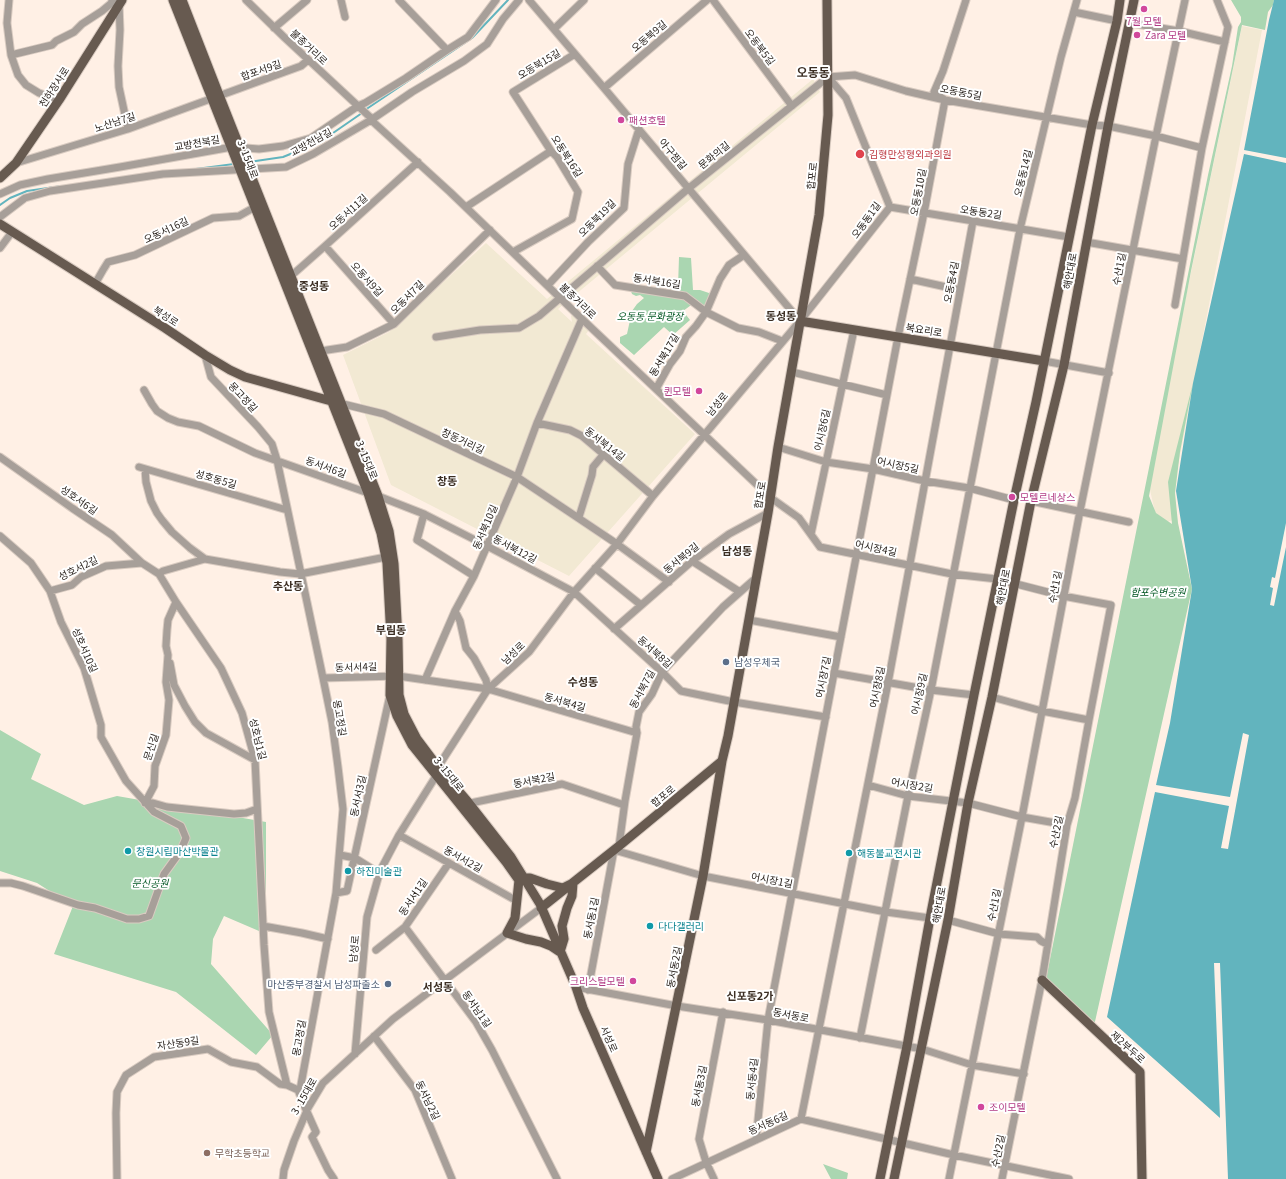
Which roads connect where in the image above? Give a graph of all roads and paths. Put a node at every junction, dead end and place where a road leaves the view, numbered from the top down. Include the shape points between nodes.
1 (9, 0) edge
2 (246, 0) edge
3 (307, 0) edge
4 (341, 0) edge
5 (400, 0) edge
6 (496, 0) edge
7 (519, 0) edge
8 (529, 0) edge
9 (584, 0) edge
10 (707, 0) edge
11 (712, 0) edge
12 (827, 0) edge
13 (966, 0) edge
14 (1077, 0) edge
15 (1120, 0) edge
16 (1134, 0) edge
17 (1185, 0) edge
18 (1217, 0) edge
19 (117, 1) edge
20 (175, 1) edge
21 (1074, 12) junction
22 (345, 17) dead end
23 (1116, 21) junction
24 (1130, 23) junction
25 (274, 28) junction
26 (554, 29) junction
27 (1179, 31) junction
28 (1225, 42) junction
29 (447, 50) junction
30 (575, 54) junction
31 (11, 55) junction
32 (308, 60) junction
33 (828, 77) junction
34 (604, 88) junction
35 (513, 92) joint
36 (215, 96) junction
37 (59, 100) junction
38 (946, 100) junction
39 (792, 106) junction
40 (359, 107) junction
41 (1047, 117) junction
42 (371, 119) junction
43 (1092, 125) junction
44 (1108, 126) junction
45 (128, 129) junction
46 (639, 129) junction
47 (1156, 136) junction
48 (236, 148) junction
49 (1202, 148) junction
50 (551, 151) junction
51 (418, 162) junction
52 (16, 163) junction
53 (0, 170) edge
54 (244, 170) junction
55 (0, 178) edge
56 (689, 188) junction
57 (0, 194) edge
58 (255, 207) junction
59 (466, 207) junction
60 (890, 207) junction
61 (924, 213) junction
62 (0, 217) edge
63 (973, 221) junction
64 (0, 224) edge
65 (1020, 229) junction
66 (490, 230) junction
67 (12, 232) junction
68 (1069, 237) junction
69 (1086, 242) junction
70 (325, 246) junction
71 (0, 248) edge
72 (1133, 250) junction
73 (513, 252) junction
74 (744, 255) junction
75 (1183, 259) junction
76 (597, 266) junction
77 (291, 276) junction
78 (910, 279) junction
79 (95, 284) junction
80 (548, 285) junction
81 (960, 290) junction
82 (560, 297) junction
83 (1175, 305) dead end
84 (706, 312) junction
85 (582, 319) junction
86 (800, 322) junction
87 (394, 324) junction
88 (854, 330) junction
89 (436, 337) dead end
90 (898, 337) junction
91 (782, 341) junction
92 (950, 346) junction
93 (321, 351) junction
94 (995, 353) junction
95 (205, 355) junction
96 (1044, 361) junction
97 (1064, 365) junction
98 (792, 372) junction
99 (1109, 373) junction
100 (842, 385) junction
101 (656, 389) junction
102 (144, 390) dead end
103 (887, 395) junction
104 (331, 401) junction
105 (343, 404) junction
106 (537, 423) junction
107 (704, 435) junction
108 (778, 447) junction
109 (603, 455) junction
110 (0, 457) edge
111 (277, 460) junction
112 (826, 462) junction
113 (873, 469) junction
114 (517, 477) junction
115 (925, 481) junction
116 (969, 488) junction
117 (368, 493) junction
118 (378, 496) junction
119 (653, 496) junction
120 (771, 498) junction
121 (1014, 500) junction
122 (1031, 501) junction
123 (287, 510) junction
124 (1080, 511) junction
125 (768, 512) junction
126 (424, 514) junction
127 (578, 517) junction
128 (1129, 522) dead end
129 (811, 534) junction
130 (0, 536) edge
131 (617, 544) junction
132 (488, 546) junction
133 (857, 554) junction
134 (386, 557) junction
135 (205, 559) junction
136 (692, 561) junction
137 (142, 563) junction
138 (909, 565) junction
139 (595, 568) junction
140 (159, 574) junction
141 (300, 574) junction
142 (952, 574) junction
143 (474, 576) junction
144 (756, 578) junction
145 (997, 579) junction
146 (668, 582) junction
147 (1015, 584) junction
148 (50, 591) junction
149 (574, 592) junction
150 (740, 592) junction
151 (1064, 596) junction
152 (176, 602) junction
153 (641, 605) junction
154 (454, 611) junction
155 (749, 620) junction
156 (614, 629) junction
157 (841, 637) junction
158 (168, 655) junction
159 (662, 672) junction
160 (834, 673) junction
161 (394, 675) junction
162 (323, 678) junction
163 (424, 680) junction
164 (888, 683) junction
165 (488, 690) junction
166 (931, 690) junction
167 (974, 694) junction
168 (390, 695) junction
169 (992, 697) junction
170 (734, 702) junction
171 (1042, 711) junction
172 (826, 717) junction
173 (1088, 720) junction
174 (637, 733) junction
175 (254, 760) junction
176 (722, 761) junction
177 (437, 771) junction
178 (868, 786) junction
179 (908, 796) junction
180 (953, 801) junction
181 (145, 803) junction
182 (968, 803) junction
183 (465, 804) junction
184 (624, 805) junction
185 (257, 809) junction
186 (1022, 817) junction
187 (1067, 825) junction
188 (399, 835) junction
189 (616, 848) junction
190 (340, 855) junction
191 (355, 858) junction
192 (449, 863) junction
193 (380, 871) junction
194 (703, 876) junction
195 (521, 879) junction
196 (0, 883) edge
197 (573, 883) junction
198 (336, 893) junction
199 (792, 894) junction
200 (517, 901) junction
201 (844, 904) junction
202 (541, 908) junction
203 (886, 912) junction
204 (930, 918) junction
205 (948, 920) junction
206 (263, 926) junction
207 (404, 927) junction
208 (507, 933) junction
209 (998, 934) junction
210 (328, 939) junction
211 (1047, 944) junction
212 (376, 950) dead end
213 (560, 952) junction
214 (445, 980) junction
215 (1042, 980) junction
216 (576, 988) junction
217 (588, 990) junction
218 (677, 1006) junction
219 (723, 1012) junction
220 (768, 1020) junction
221 (819, 1031) junction
222 (374, 1036) junction
223 (860, 1038) junction
224 (907, 1046) junction
225 (922, 1049) junction
226 (355, 1054) junction
227 (972, 1064) junction
228 (1024, 1074) junction
229 (287, 1085) junction
230 (307, 1110) junction
231 (801, 1120) junction
232 (888, 1139) junction
233 (756, 1140) junction
234 (901, 1142) junction
235 (646, 1152) junction
236 (954, 1155) junction
237 (706, 1162) junction
238 (1005, 1166) junction
239 (117, 1179) edge
240 (284, 1179) edge
241 (334, 1179) edge
242 (452, 1179) edge
243 (557, 1179) edge
244 (658, 1179) edge
245 (672, 1179) edge
246 (714, 1179) edge
247 (880, 1179) edge
248 (894, 1179) edge
249 (949, 1179) edge
250 (1002, 1179) edge
251 (1069, 1179) edge
252 (1142, 1179) edge

1 - 31 street
2 - 25 street, 불종거리로
3 - 25 street
4 - 22 street
5 - 29 street
6 - 29 street, 교방천북길 via 468,37
7 - 42 street, 교방천남길 via 487,44 464,62
8 - 26 street, 아구찜길
9 - 26 street
10 - 34 street, 오동북9길
11 - 39 street, 오동북5길
12 - 33 main road, 합포로
13 - 38 street via 934,92
14 - 21 street, 오동동14길
15 - 23 main road, 해안대로
16 - 24 main road, 해안대로
17 - 27 street, 수산1길
18 - 28 street via 1228,27
19 - 31 street via 52,45
19 - 37 main road, 천하장사로
19 - 45 street via 120,30 119,87
20 - 36 main road, 3·15대로
21 - 23 street
21 - 41 street, 오동동14길
23 - 43 main road, 해안대로
24 - 27 street
24 - 44 main road, 해안대로
25 - 32 street, 불종거리로
26 - 30 street, 아구찜길
27 - 28 street
27 - 47 street, 수산1길
28 - 49 street
29 - 40 street, 교방천북길
30 - 34 street, 아구찜길
30 - 35 street, 오동북15길
31 - 37 street via 18,75 26,86
32 - 36 street, 합포서9길 via 302,66
32 - 40 street, 불종거리로
33 - 38 street, 오동동5길 via 855,75
33 - 39 street, 문화의길
33 - 60 street, 오동동1길 via 846,98
33 - 86 main road, 합포로 via 828,115 819,215
34 - 46 street, 아구찜길
35 - 50 street, 오동북16길
36 - 45 street, 노산남7길
36 - 48 main road, 3·15대로
37 - 52 main road, 천하장사로
38 - 41 street, 오동동5길
38 - 61 street, 오동동10길
39 - 56 street, 문화의길
40 - 42 street, 불종거리로
40 - 48 street, 교방천북길 via 311,138 283,146
41 - 43 street, 오동동5길
41 - 65 street, 오동동14길
42 - 51 street, 불종거리로
42 - 54 street, 교방천남길 via 286,167
43 - 44 street, 오동동5길
43 - 68 main road, 해안대로
44 - 47 street, 오동동5길
44 - 69 main road, 해안대로
45 - 52 street, 노산남7길
46 - 56 street, 아구찜길
46 - 80 street, 오동북19길 via 628,164 624,208
47 - 49 street, 오동동5길
47 - 72 street, 수산1길
48 - 54 main road, 3·15대로
48 - 57 street, 교방천북길 via 48,179 20,185
49 - 75 street
50 - 59 street
50 - 73 street, 오동북16길 via 578,192 572,219
51 - 59 street, 불종거리로
51 - 70 street, 오동서11길
52 - 53 main road
52 - 55 main road, 천하장사로
54 - 58 main road, 3·15대로
54 - 62 street, 교방천남길 via 163,174 50,191 25,198
54 - 77 main road, 3·15대로
56 - 74 street, 아구찜길
56 - 76 street, 문화의길
58 - 79 street, 오동서16길 via 239,216 213,218 135,255 108,262
58 - 104 main road, 3·15대로
59 - 66 street, 불종거리로
60 - 61 street, 오동동2길
60 - 86 street, 오동동1길
61 - 63 street, 오동동2길
61 - 78 street, 오동동10길
63 - 65 street, 오동동2길
63 - 81 street, 오동동4길
64 - 67 main road, 북성로
65 - 68 street, 오동동2길
65 - 94 street, 오동동14길
66 - 73 street, 불종거리로
66 - 87 street, 오동서7길
67 - 71 street
67 - 79 main road, 북성로
68 - 96 main road, 해안대로
69 - 72 street
69 - 97 main road, 해안대로
70 - 77 street, 오동서11길
70 - 87 street, 오동서9길
72 - 75 street
72 - 99 street, 수산1길
73 - 80 street, 불종거리로
74 - 84 street, 동서북17길 via 729,265
74 - 86 street, 아구찜길
75 - 83 street
76 - 82 street, 문화의길
76 - 84 street, 동서북16길 via 615,285 685,296
77 - 93 main road, 3·15대로
78 - 81 street
78 - 90 street, 오동동10길
79 - 95 main road, 북성로
80 - 82 street, 불종거리로
81 - 92 street, 오동동4길
82 - 85 street, 불종거리로
82 - 89 street, 문화의길 via 539,316 520,328 480,330
84 - 91 street, 동서북16길 via 738,328 759,332
84 - 101 street, 동서북17길 via 686,337
85 - 101 street, 불종거리로
85 - 106 street, 동서북10길
86 - 88 main road, 복요리로
86 - 91 street, 남성로
86 - 98 main road, 합포로
87 - 93 street, 오동서7길 via 347,347
88 - 90 main road, 복요리로
88 - 100 street, 어시장6길
90 - 92 main road, 복요리로
90 - 103 street, 어시장7길
91 - 107 street, 남성로
92 - 94 main road, 복요리로
92 - 115 street, 어시장8길
93 - 105 main road, 3·15대로
94 - 96 main road, 복요리로
94 - 116 street, 어시장9길
95 - 104 main road, 북성로 via 245,377
95 - 111 street, 몽고정길 via 211,378 272,444
96 - 97 street
96 - 121 main road, 해안대로
97 - 99 street
97 - 122 main road, 해안대로
98 - 100 street
98 - 108 main road, 합포로
99 - 124 street, 수산1길
100 - 103 street
100 - 112 street, 어시장6길
101 - 107 street, 불종거리로
102 - 111 street, 동서서6길 via 157,411 168,418 199,426 255,453
103 - 113 street, 어시장7길
104 - 105 street, 창동거리길
104 - 117 main road, 3·15대로
105 - 114 street, 창동거리길 via 384,414
105 - 118 main road, 3·15대로
106 - 109 street, 동서북14길 via 570,430 582,436
106 - 114 street, 동서북10길
107 - 119 street, 남성로
107 - 120 street, 불종거리로
108 - 112 street, 어시장5길
108 - 120 main road, 합포로
109 - 119 street, 동서북14길
109 - 127 street via 594,467
110 - 137 street, 성호서6길 via 112,535
111 - 117 street, 동서서6길
111 - 123 street, 몽고정길
112 - 113 street, 어시장5길
112 - 129 street, 어시장6길
113 - 115 street, 어시장5길
113 - 133 street, 어시장7길
114 - 127 street, 창동거리길
114 - 132 street, 동서북10길
115 - 116 street, 어시장5길
115 - 138 street, 어시장8길
116 - 121 street, 어시장5길
116 - 142 street, 어시장9길
117 - 134 main road, 3·15대로
118 - 126 street, 동서북12길
118 - 161 main road, 3·15대로 via 389,531 394,564 398,640
119 - 131 street, 남성로
120 - 125 main road, 합포로
120 - 129 street, 어시장4길 via 799,518
121 - 145 main road, 해안대로
122 - 124 street
122 - 147 main road, 해안대로
123 - 135 street, 성호동5길 via 142,468 151,501 162,520
123 - 141 street, 몽고정길
124 - 128 street
124 - 151 street, 수산1길
125 - 136 street, 동서북9길 via 729,534
125 - 144 main road, 합포로
126 - 132 street, 동서북12길
126 - 143 street via 417,540
127 - 131 street, 창동거리길
129 - 133 street, 어시장4길 via 820,547
130 - 148 street, 성호서10길 via 31,563
131 - 139 street, 남성로
131 - 146 street, 창동거리길
132 - 143 street, 동서북10길
132 - 149 street, 동서북12길
133 - 138 street, 어시장4길
133 - 157 street, 어시장7길
134 - 141 street
134 - 161 main road, 3·15대로
135 - 140 street
135 - 141 street
136 - 146 street, 동서북9길
136 - 150 street
137 - 140 street
137 - 148 street, 성호서2길 via 106,566 80,578 72,585
138 - 142 street, 어시장4길
138 - 164 street, 어시장8길
139 - 149 street, 남성로
139 - 153 street
140 - 152 street
141 - 162 street, 몽고정길
142 - 145 street, 어시장4길
142 - 166 street, 어시장9길
143 - 154 street, 동서북10길
144 - 150 street, 동서북7길
144 - 155 main road, 합포로
145 - 147 street, 수산2길
145 - 167 main road, 해안대로
146 - 153 street, 동서북9길
147 - 151 street, 수산2길
147 - 169 main road, 해안대로
148 - 181 street, 성호서10길 via 61,622 84,668 101,725 100,737 126,781
149 - 156 street, 동서북8길
149 - 165 street, 남성로 via 529,652
150 - 159 street, 동서북7길
151 - 171 street, 수산1길
151 - 173 street, 수산2길 via 1111,605
152 - 158 street, 문신길 via 168,620
152 - 175 street, 성호남1길 via 221,668 242,713
153 - 156 street, 동서북9길
154 - 163 street, 동서북10길
154 - 165 street via 460,621 466,648 486,680
155 - 157 street
155 - 170 main road, 합포로
156 - 159 street, 동서북8길
157 - 160 street, 어시장7길
158 - 175 street via 174,685 195,722 206,733
158 - 181 street, 문신길 via 166,682 169,700 166,735 155,766 154,786
159 - 170 street, 동서북8길 via 681,691
159 - 174 street, 동서북7길 via 652,694 639,712
160 - 164 street
160 - 172 street, 어시장7길
161 - 162 street, 동서서4길
161 - 163 street, 동서서4길
161 - 168 main road, 3·15대로
161 - 177 main road, 3·15대로 via 404,714
162 - 190 street, 몽고정길 via 332,722 343,809
163 - 165 street
164 - 166 street
164 - 178 street, 어시장8길
165 - 174 street, 동서북4길
165 - 177 street, 남성로
166 - 167 street
166 - 179 street, 어시장9길
167 - 180 main road, 해안대로
168 - 177 main road, 3·15대로 via 397,716 412,745
168 - 191 street, 동서서3길
169 - 171 street
169 - 182 main road, 해안대로
170 - 172 street, 동서북8길
170 - 176 main road, 합포로
171 - 173 street
171 - 186 street, 수산1길
172 - 199 street, 어시장7길
173 - 187 street, 수산2길 via 1075,798
174 - 184 street, 동서북7길
175 - 185 street, 성호남1길
176 - 189 main road, 합포로
176 - 194 main road, 동서동2길
177 - 183 main road, 3·15대로
177 - 188 street, 남성로
178 - 179 street, 어시장2길
178 - 201 street, 어시장8길
179 - 180 street, 어시장2길
179 - 203 street, 어시장9길
180 - 182 street, 어시장2길
180 - 204 main road, 해안대로
181 - 185 street via 234,814
181 - 196 street via 154,812 181,826 186,838 180,852 164,874 149,916 139,920 127,919 23,886
182 - 186 street, 어시장2길
182 - 205 main road, 해안대로
183 - 184 street, 동서북2길 via 562,784
183 - 195 main road, 3·15대로 via 511,857
184 - 189 street, 동서북7길
185 - 206 street, 성호남1길
186 - 187 street, 어시장2길
186 - 209 street, 수산1길
187 - 211 street, 수산2길
188 - 192 street, 동서서2길
188 - 193 street, 남성로
189 - 194 street, 어시장1길
189 - 197 main road, 합포로
189 - 217 street, 동서동1길
190 - 191 street
190 - 198 street, 몽고정길
191 - 193 street
191 - 198 street, 동서서3길 via 347,891
192 - 200 street, 동서서2길
192 - 207 street, 동서서1길
193 - 226 street, 남성로 via 367,917
194 - 199 street, 어시장1길
194 - 218 main road, 동서동2길
195 - 197 main road via 530,878 563,888
195 - 200 main road
195 - 202 main road, 3·15대로
197 - 202 main road, 합포로
197 - 213 main road via 572,896 562,926 564,939
198 - 210 street, 몽고정길
199 - 201 street, 어시장1길
199 - 220 street, 어시장7길
200 - 208 main road via 515,918
201 - 203 street, 어시장1길
201 - 221 street, 어시장8길
202 - 208 street, 3·15대로
202 - 213 main road, 서성로
203 - 204 street, 어시장1길
203 - 223 street, 어시장9길
204 - 224 main road, 해안대로
205 - 209 street
205 - 225 main road, 해안대로
206 - 210 street
206 - 229 street, 성호남1길 via 269,1012
207 - 212 street
207 - 214 street, 동서서1길
208 - 213 main road via 541,942
208 - 214 street, 3·15대로
209 - 211 street via 1037,937
209 - 227 street, 수산1길
210 - 230 street, 몽고정길 via 300,1090
211 - 215 street, 수산2길
213 - 216 main road, 서성로
214 - 222 street, 3·15대로
214 - 243 street, 동서남1길 via 476,1022 492,1050
215 - 228 street, 수산2길
215 - 252 main road, 제2부두로 via 1140,1072
216 - 217 street, 동서동로
216 - 235 main road, 서성로
217 - 218 street, 동서동로
218 - 219 street, 동서동로
218 - 235 main road, 동서동2길
219 - 220 street, 동서동로
219 - 237 street, 동서동3길 via 699,1139
220 - 221 street, 동서동로
220 - 233 street, 동서동4길
221 - 223 street, 동서동로
221 - 231 street, 어시장8길
222 - 226 street, 3·15대로
222 - 242 street, 동서남2길 via 415,1090
223 - 224 street, 동서동로
224 - 225 street, 동서동로
224 - 232 main road, 해안대로
225 - 227 street, 동서동로
225 - 234 main road, 해안대로
226 - 230 street, 3·15대로 via 323,1083
227 - 228 street, 동서동로
227 - 236 street, 수산1길
228 - 238 street, 수산2길
229 - 230 street, 자산동9길 via 298,1090
229 - 239 street, 자산동9길 via 280,1084 257,1067 231,1062 208,1049 154,1057 126,1075 117,1092
230 - 240 street, 3·15대로 via 284,1170
230 - 241 street via 316,1132 312,1137
231 - 232 street, 동서동6길
231 - 233 street, 동서동6길
232 - 234 street, 동서동6길
232 - 247 main road, 해안대로
233 - 237 street, 동서동6길
234 - 236 street, 동서동6길
234 - 248 main road, 해안대로
235 - 244 main road, 서성로
236 - 238 street, 동서동6길
236 - 249 street, 수산1길
237 - 245 street, 동서동6길
237 - 246 street, 동서동3길
238 - 250 street, 수산2길
238 - 251 street, 동서동6길

